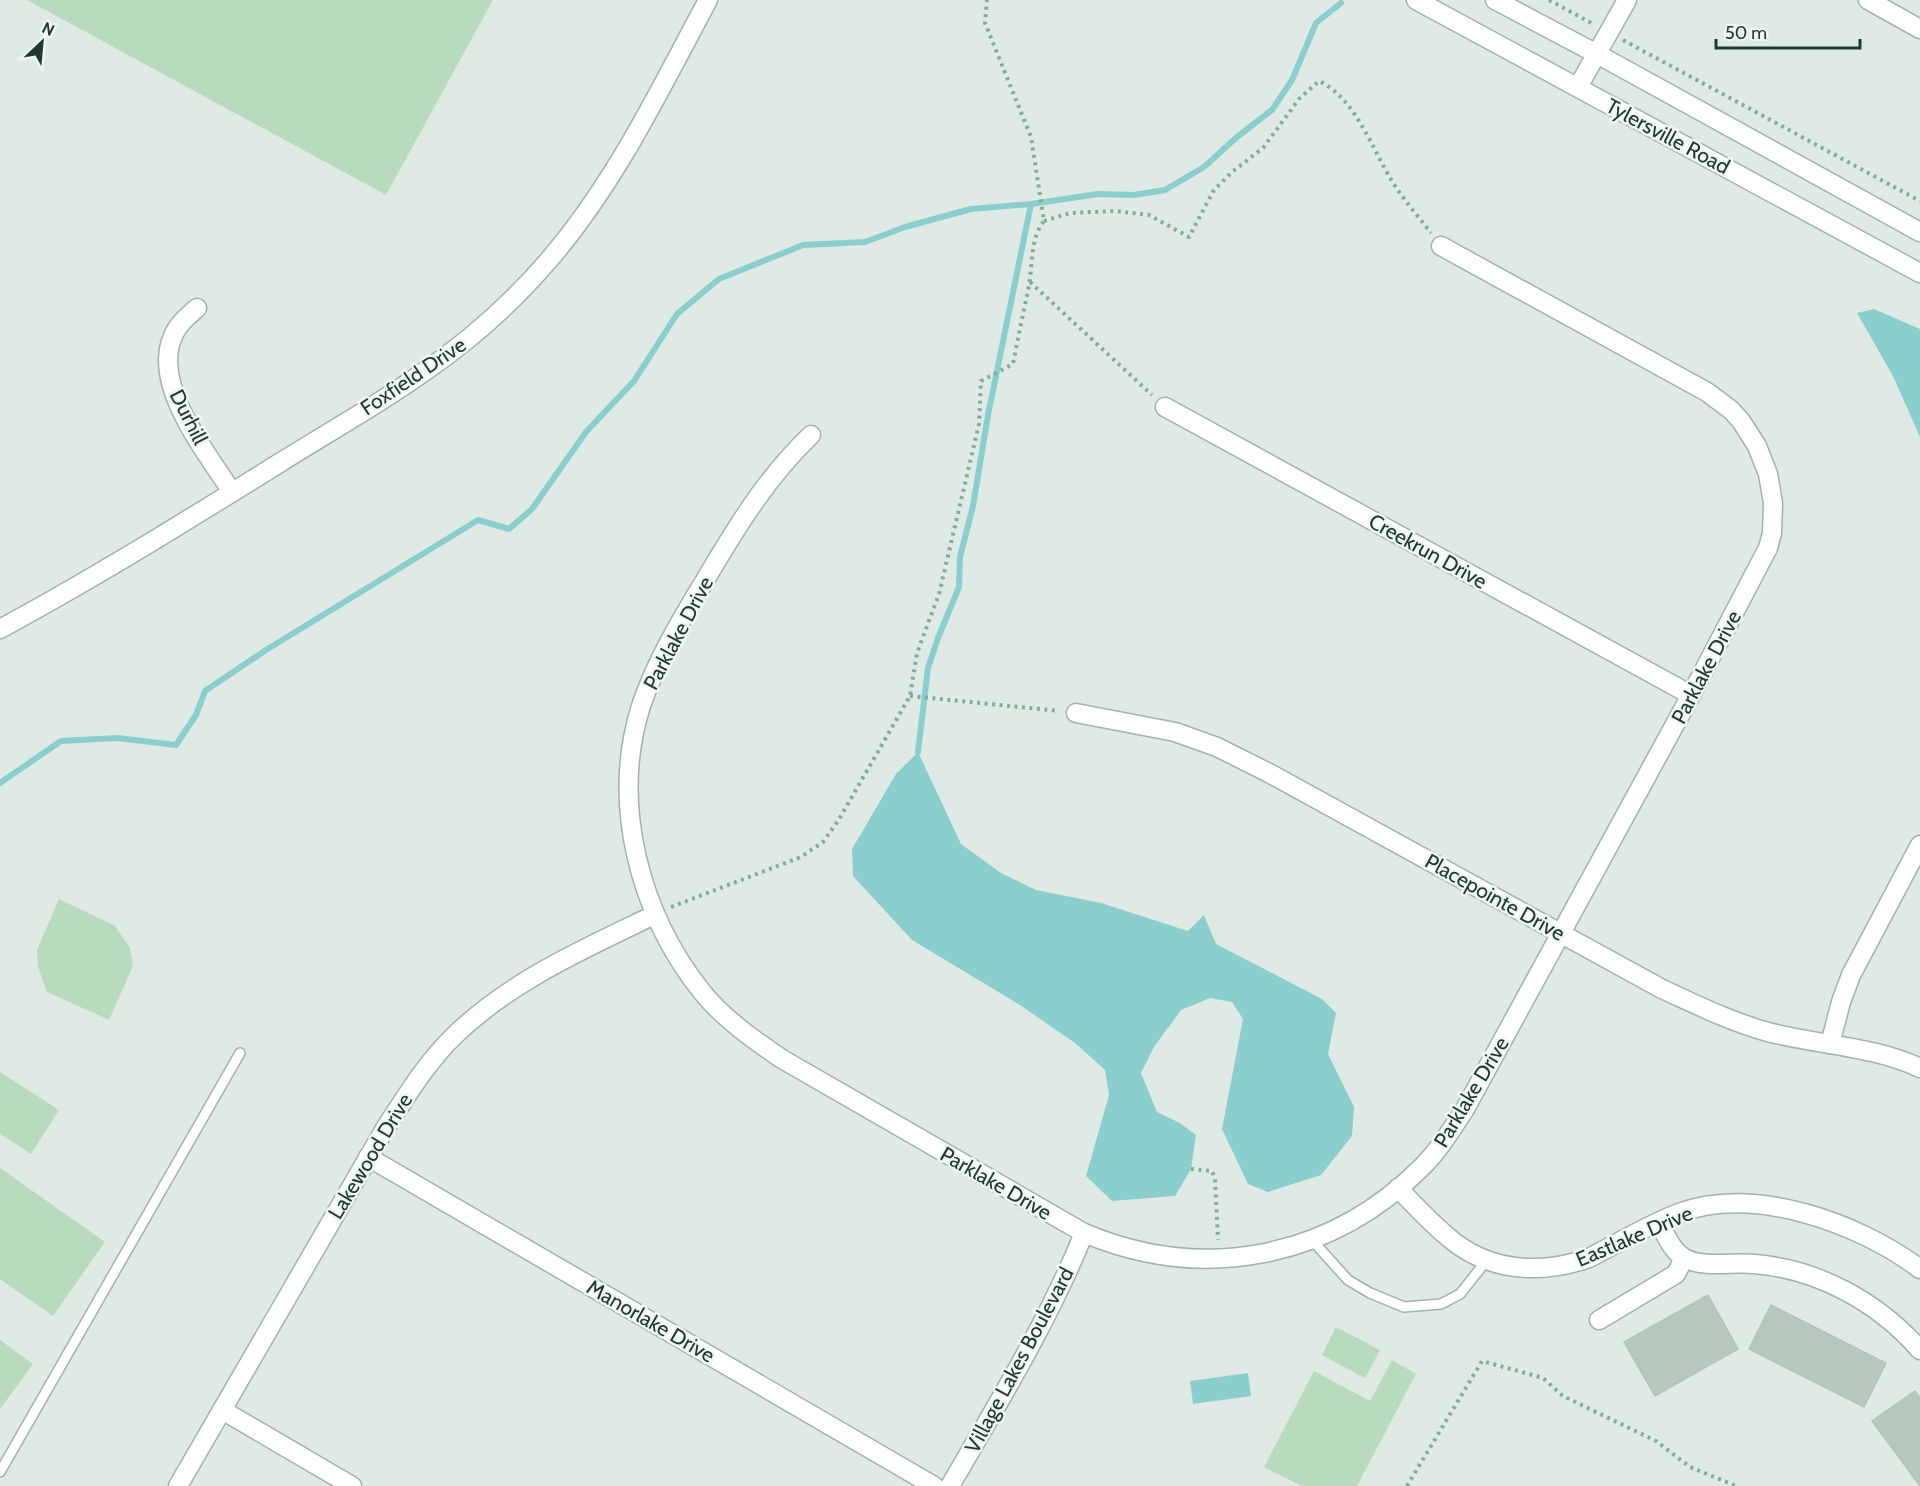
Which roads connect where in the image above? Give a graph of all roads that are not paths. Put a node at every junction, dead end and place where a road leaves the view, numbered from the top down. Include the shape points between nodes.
1 (708, 0) edge
2 (1416, 0) edge
3 (1495, 0) edge
4 (1627, 0) edge
5 (1868, 0) edge
6 (1920, 29) edge
7 (1597, 54) junction
8 (1578, 87) junction
9 (1920, 232) edge
10 (1441, 246) road end
11 (1920, 273) edge
12 (197, 308) dead end
13 (1165, 407) road end
14 (811, 435) dead end
15 (232, 492) junction
16 (0, 629) edge
17 (1691, 695) junction
18 (1076, 713) road end
19 (1920, 845) edge
20 (654, 915) junction
21 (1560, 934) junction
22 (1830, 1044) junction
23 (240, 1053) dead end
24 (1920, 1068) edge
25 (368, 1157) junction
26 (1398, 1188) junction
27 (1659, 1223) junction
28 (1084, 1233) junction
29 (1312, 1240) junction
30 (1684, 1258) junction
31 (1486, 1260) junction
32 (1920, 1269) edge
33 (1599, 1320) dead end
34 (1920, 1350) edge
35 (222, 1410) junction
36 (0, 1472) edge
37 (178, 1486) edge
38 (352, 1486) edge
39 (934, 1486) edge
40 (950, 1486) edge

1 - 15 street, Foxfield Drive via 608,180 575,227 519,292 478,331 421,375
2 - 8 street, Tylersville Road
3 - 7 street, Tylersville Road
4 - 7 street
5 - 6 street
7 - 8 street
7 - 9 street, Tylersville Road
8 - 11 street, Tylersville Road
10 - 17 street, Parklake Drive via 1707,392 1731,410 1757,446 1768,474 1773,503 1772,533 1768,548
12 - 15 street, Durhill via 173,336 169,350 170,379 186,418
13 - 17 street, Creekrun Drive
14 - 20 street, Parklake Drive via 771,478 730,538 658,664 642,705 628,791 632,836
15 - 16 street, Foxfield Drive
17 - 21 street, Parklake Drive
18 - 21 street, Placepointe Drive via 1161,728 1217,747
19 - 22 street via 1851,975
20 - 25 street, Lakewood Drive via 522,982 487,1006 455,1035 417,1079
20 - 28 street, Parklake Drive via 703,994 758,1043
21 - 22 street, Placepointe Drive via 1662,989 1727,1018 1768,1032
21 - 26 street, Parklake Drive via 1465,1108 1441,1145
22 - 24 street, Placepointe Drive
23 - 36 lane
25 - 35 street, Lakewood Drive
25 - 39 street, Manorlake Drive
26 - 29 street, Parklake Drive via 1352,1221
26 - 31 street, Eastlake Drive via 1448,1237
27 - 30 street via 1674,1250
27 - 31 street, Eastlake Drive via 1575,1263 1531,1269
27 - 32 street, Eastlake Drive via 1707,1206 1778,1208 1846,1227 1885,1245
28 - 29 street, Parklake Drive via 1139,1252 1183,1258 1219,1259 1270,1253
28 - 40 street, Village Lakes Boulevard via 1014,1377
29 - 31 lane via 1348,1280 1404,1307 1441,1304 1460,1294
30 - 33 street via 1676,1274
30 - 34 street via 1696,1263 1783,1268 1825,1281 1888,1318
35 - 37 street, Lakewood Drive
35 - 38 street

